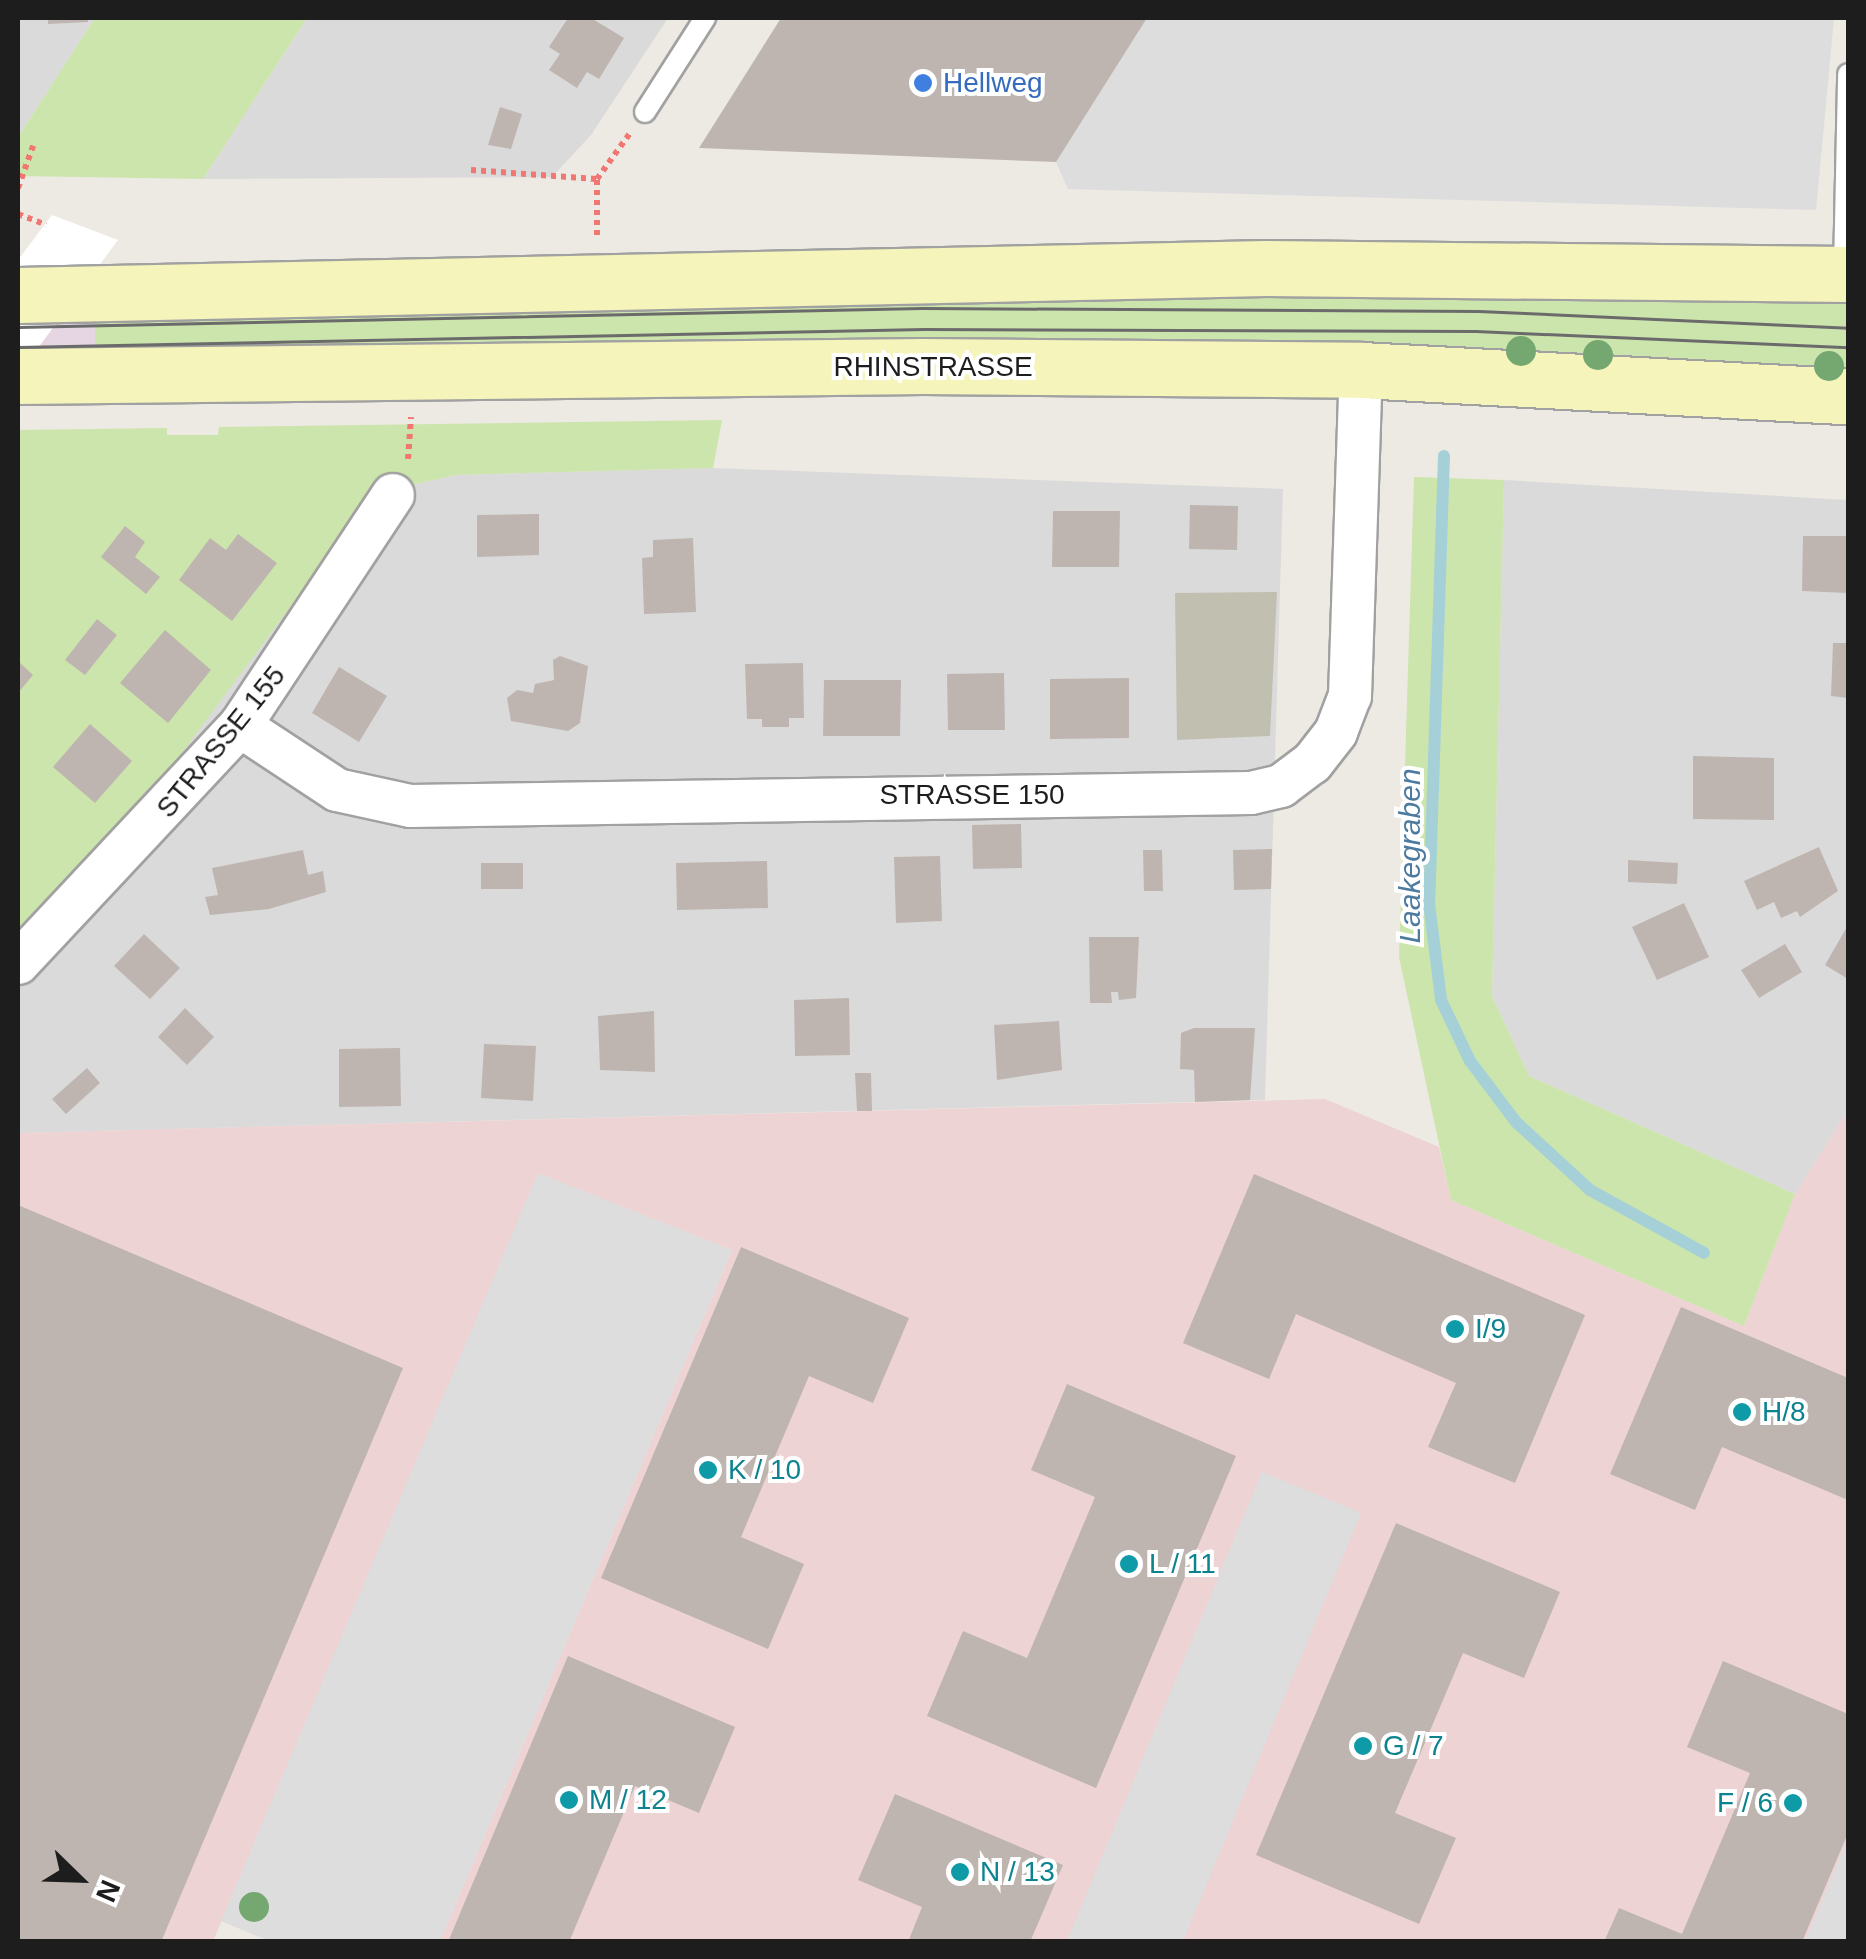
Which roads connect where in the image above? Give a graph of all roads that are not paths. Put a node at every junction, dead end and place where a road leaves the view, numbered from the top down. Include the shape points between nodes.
1 (705, 18) edge
2 (1848, 74) edge
3 (645, 112) road end
4 (1846, 274) edge
5 (18, 294) edge
6 (1362, 370) junction
7 (18, 376) edge
8 (1848, 396) edge
9 (400, 482) road end
10 (240, 726) junction
11 (18, 963) edge

1 - 3 lane
2 - 4 lane
4 - 5 main road via 1266,268
6 - 7 main road, RHINSTRASSE via 923,366
6 - 8 main road, RHINSTRASSE
6 - 10 street, STRASSE 150 via 1350,696 1336,732 1312,763 1281,786 1252,793 410,806 337,790
9 - 10 street, STRASSE 155 via 320,615
10 - 11 street, STRASSE 155

